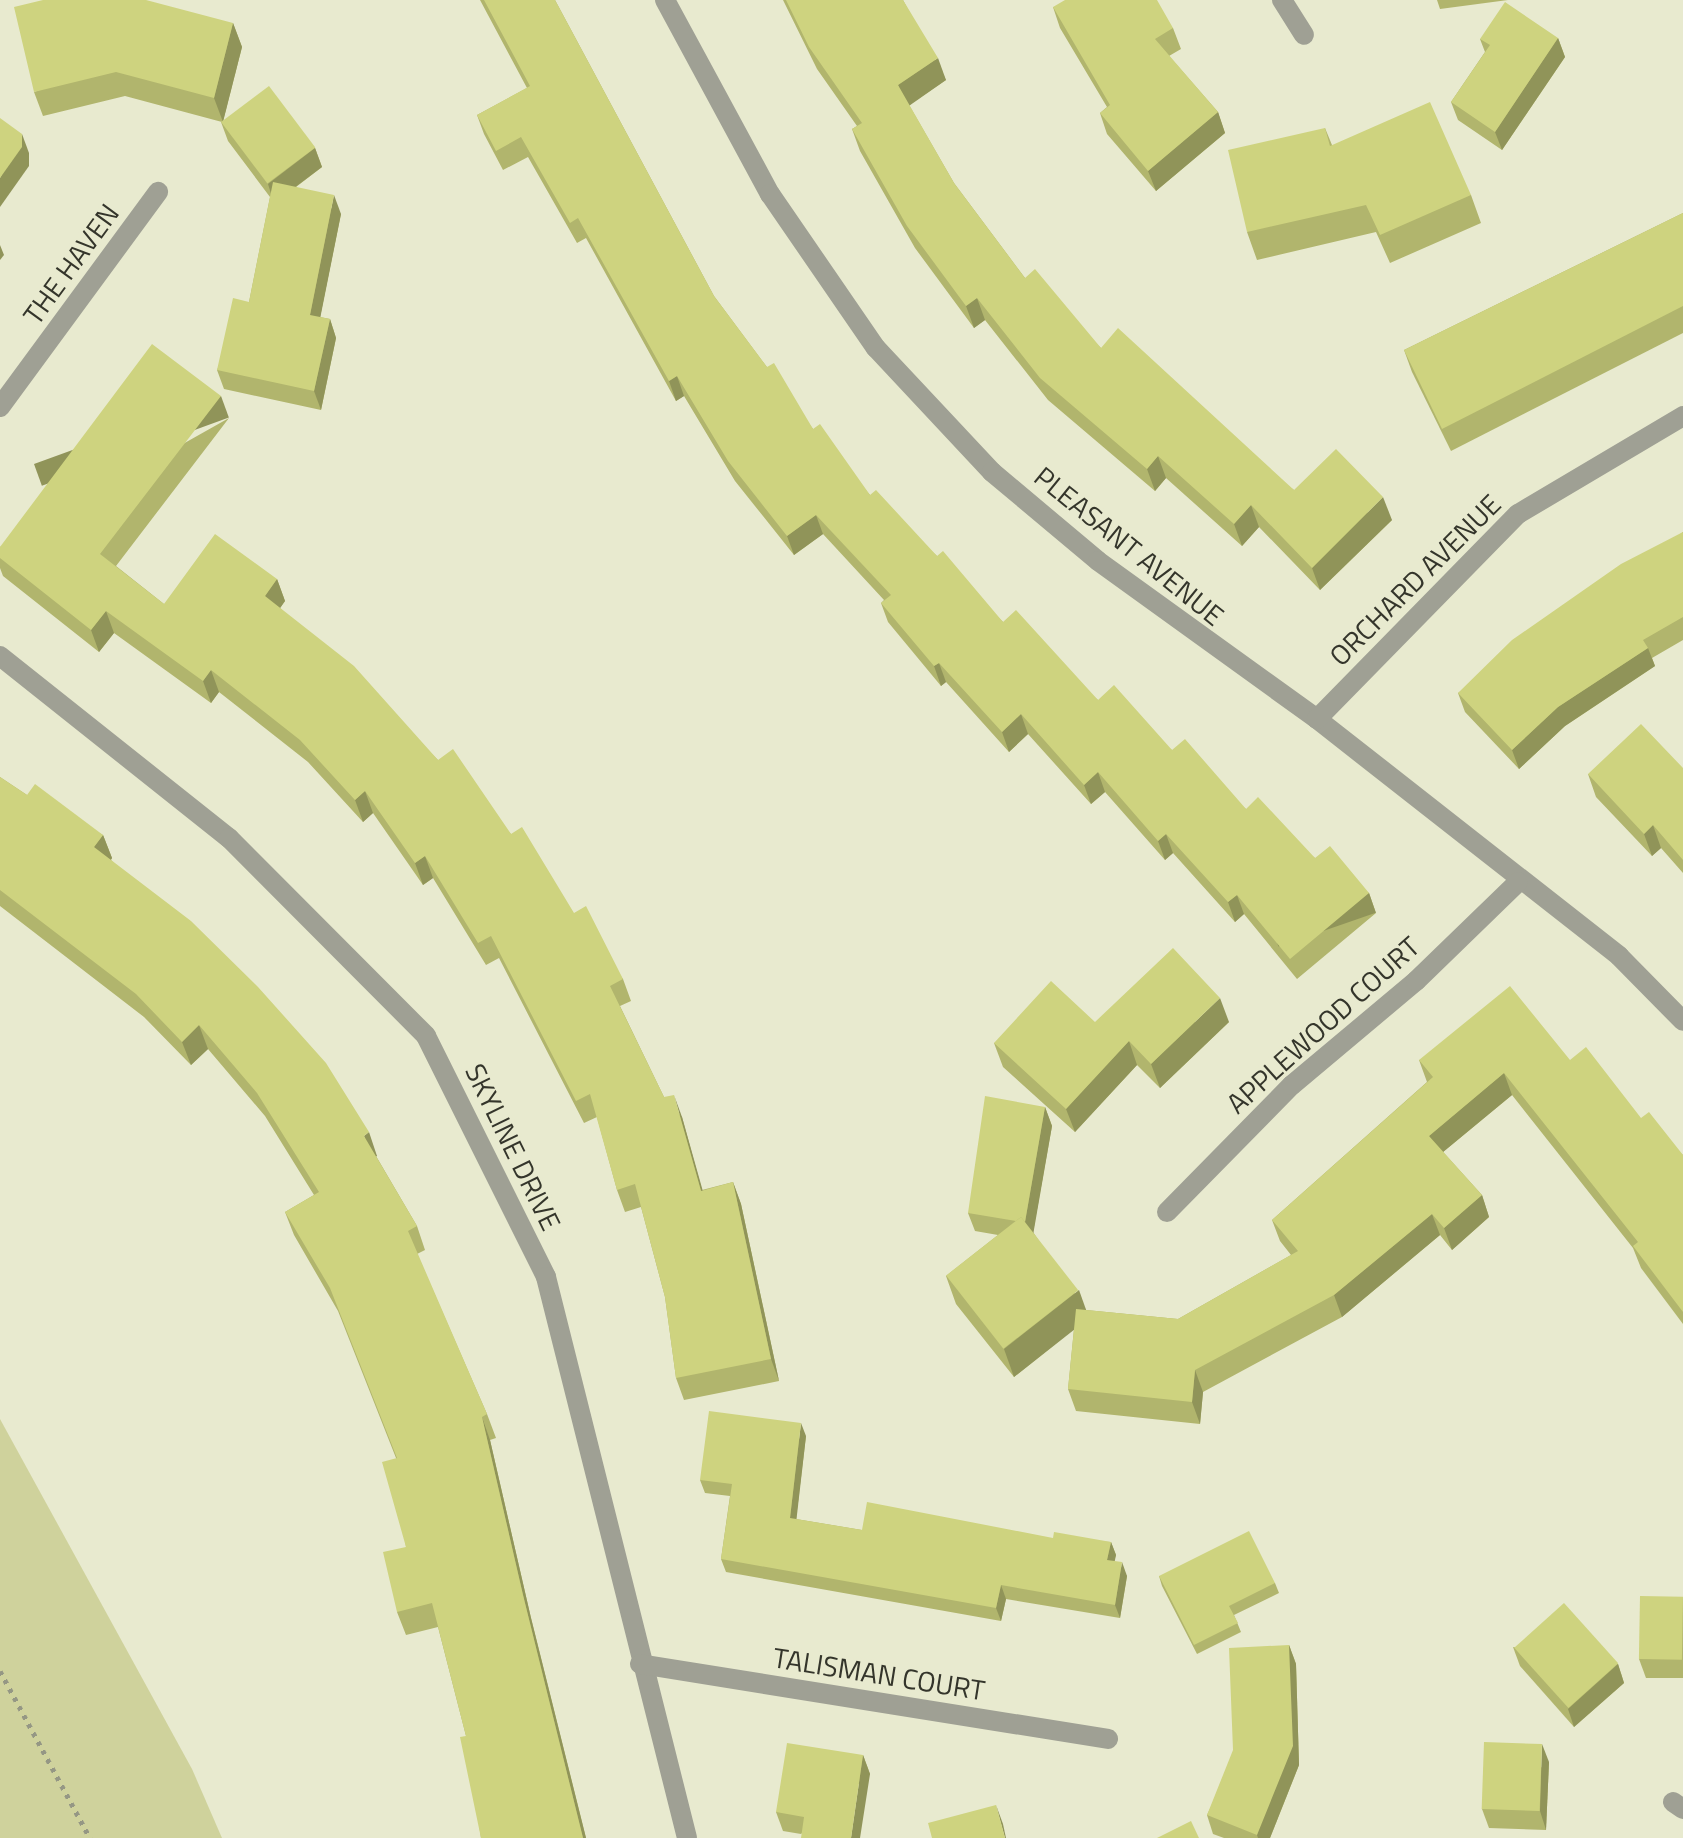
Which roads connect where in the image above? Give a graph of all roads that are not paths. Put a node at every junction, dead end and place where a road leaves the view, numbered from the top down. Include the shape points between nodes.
1 (665, 0) edge
2 (1282, 0) edge
3 (1304, 35) dead end
4 (158, 192) dead end
5 (0, 407) edge
6 (1683, 416) edge
7 (0, 656) edge
8 (1317, 719) junction
9 (1518, 882) junction
10 (1683, 1021) edge
11 (1167, 1212) dead end
12 (640, 1664) junction
13 (1108, 1739) dead end
14 (687, 1838) edge

1 - 8 street, PLEASANT AVENUE via 770,194 876,348 992,472 1199,637
2 - 3 street
4 - 5 street, THE HAVEN
6 - 8 street, ORCHARD AVENUE via 1518,514
7 - 12 street, SKYLINE DRIVE via 229,838 426,1036 546,1277
8 - 9 street, PLEASANT AVENUE
9 - 10 street, PLEASANT AVENUE via 1619,956
9 - 11 street, APPLEWOOD COURT via 1416,981 1292,1085
12 - 13 street, TALISMAN COURT
12 - 14 street, SKYLINE DRIVE

